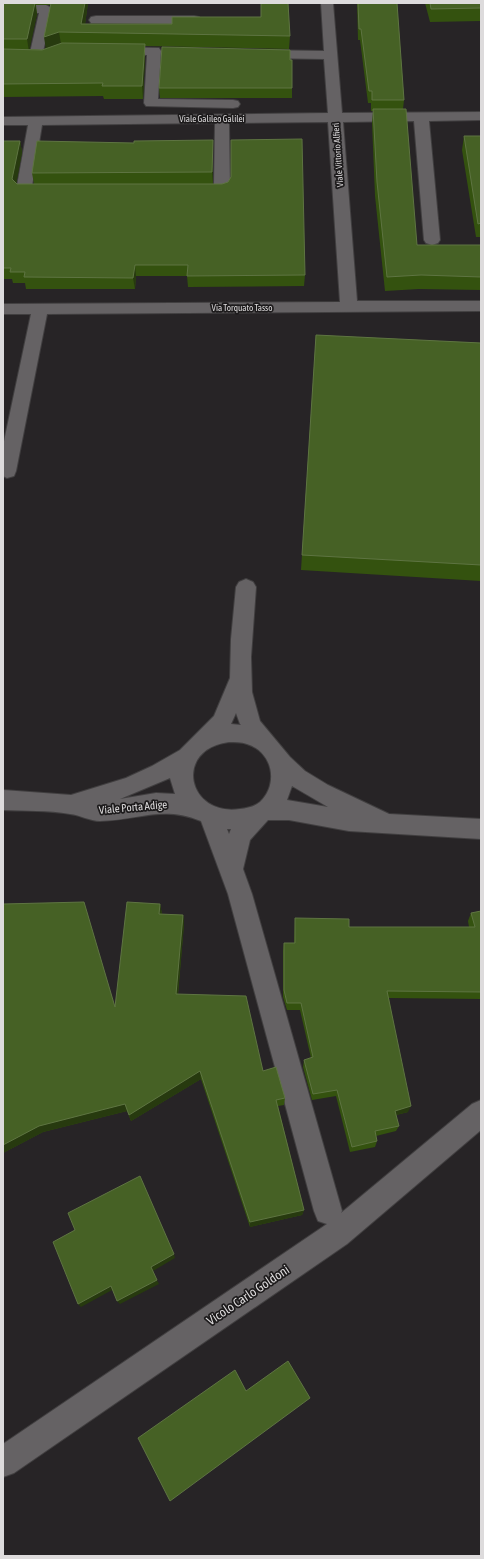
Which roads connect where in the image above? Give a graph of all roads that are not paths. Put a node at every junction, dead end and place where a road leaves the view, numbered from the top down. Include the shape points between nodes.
1 (327, 3) edge
2 (3, 9) edge
3 (194, 20) edge
4 (94, 35) edge
5 (99, 51) edge
6 (154, 51) junction
7 (170, 52) edge
8 (247, 53) edge
9 (331, 55) junction
10 (36, 56) edge
11 (247, 104) dead end
12 (318, 104) dead end
13 (335, 111) junction
14 (481, 116) edge
15 (421, 117) junction
16 (222, 119) junction
17 (3, 120) edge
18 (36, 120) junction
19 (64, 190) edge
20 (182, 190) edge
21 (432, 240) dead end
22 (481, 306) edge
23 (349, 307) junction
24 (3, 309) edge
25 (40, 309) junction
26 (7, 471) dead end
27 (246, 587) dead end
28 (240, 679) junction
29 (207, 738) junction
30 (266, 744) junction
31 (186, 758) junction
32 (281, 763) junction
33 (3, 800) edge
34 (70, 804) junction
35 (203, 812) junction
36 (262, 812) junction
37 (387, 823) junction
38 (481, 829) edge
39 (232, 868) junction
40 (481, 1113) edge
41 (328, 1211) dead end
42 (3, 1462) edge

1 - 9 street, Viale Vittorio Alfieri
2 - 10 street via 46,10
3 - 4 street via 97,14
5 - 6 street
6 - 7 street
6 - 11 street via 151,104
8 - 9 street
9 - 13 street, Viale Vittorio Alfieri
12 - 13 street
13 - 15 street, Viale Galileo Galilei
13 - 16 street, Viale Galileo Galilei
13 - 23 street, Viale Vittorio Alfieri
14 - 15 street, Viale Galileo Galilei
15 - 21 street
16 - 18 street, Viale Galileo Galilei
16 - 20 street via 222,189
17 - 18 street, Viale Galileo Galilei
18 - 19 street via 24,191
22 - 23 street, Via Torquato Tasso
23 - 25 street, Via Torquato Tasso
24 - 25 street, Via Torquato Tasso
25 - 26 street
27 - 28 street
28 - 29 street via 222,721
28 - 30 street via 252,725
29 - 30 street, Viale Porta Adige via 222,733 238,732 253,736
29 - 31 street, Viale Porta Adige via 195,746
30 - 32 street, Viale Porta Adige
31 - 34 street, Viale Porta Adige via 136,785
31 - 35 street, Viale Porta Adige via 181,770 182,784 187,797
32 - 36 street via 283,780 279,794
32 - 37 street, Viale Porta Adige via 301,780 329,796
33 - 34 street, Viale Porta Adige
34 - 35 street, Viale Porta Adige via 98,811 171,803
35 - 36 street, Viale Porta Adige via 226,820 242,819
35 - 39 street
36 - 37 street, Viale Porta Adige via 289,810 349,821
36 - 39 street via 240,835
37 - 38 street, Viale Porta Adige
39 - 41 street
40 - 42 street, Vicolo Carlo Goldoni via 337,1234

